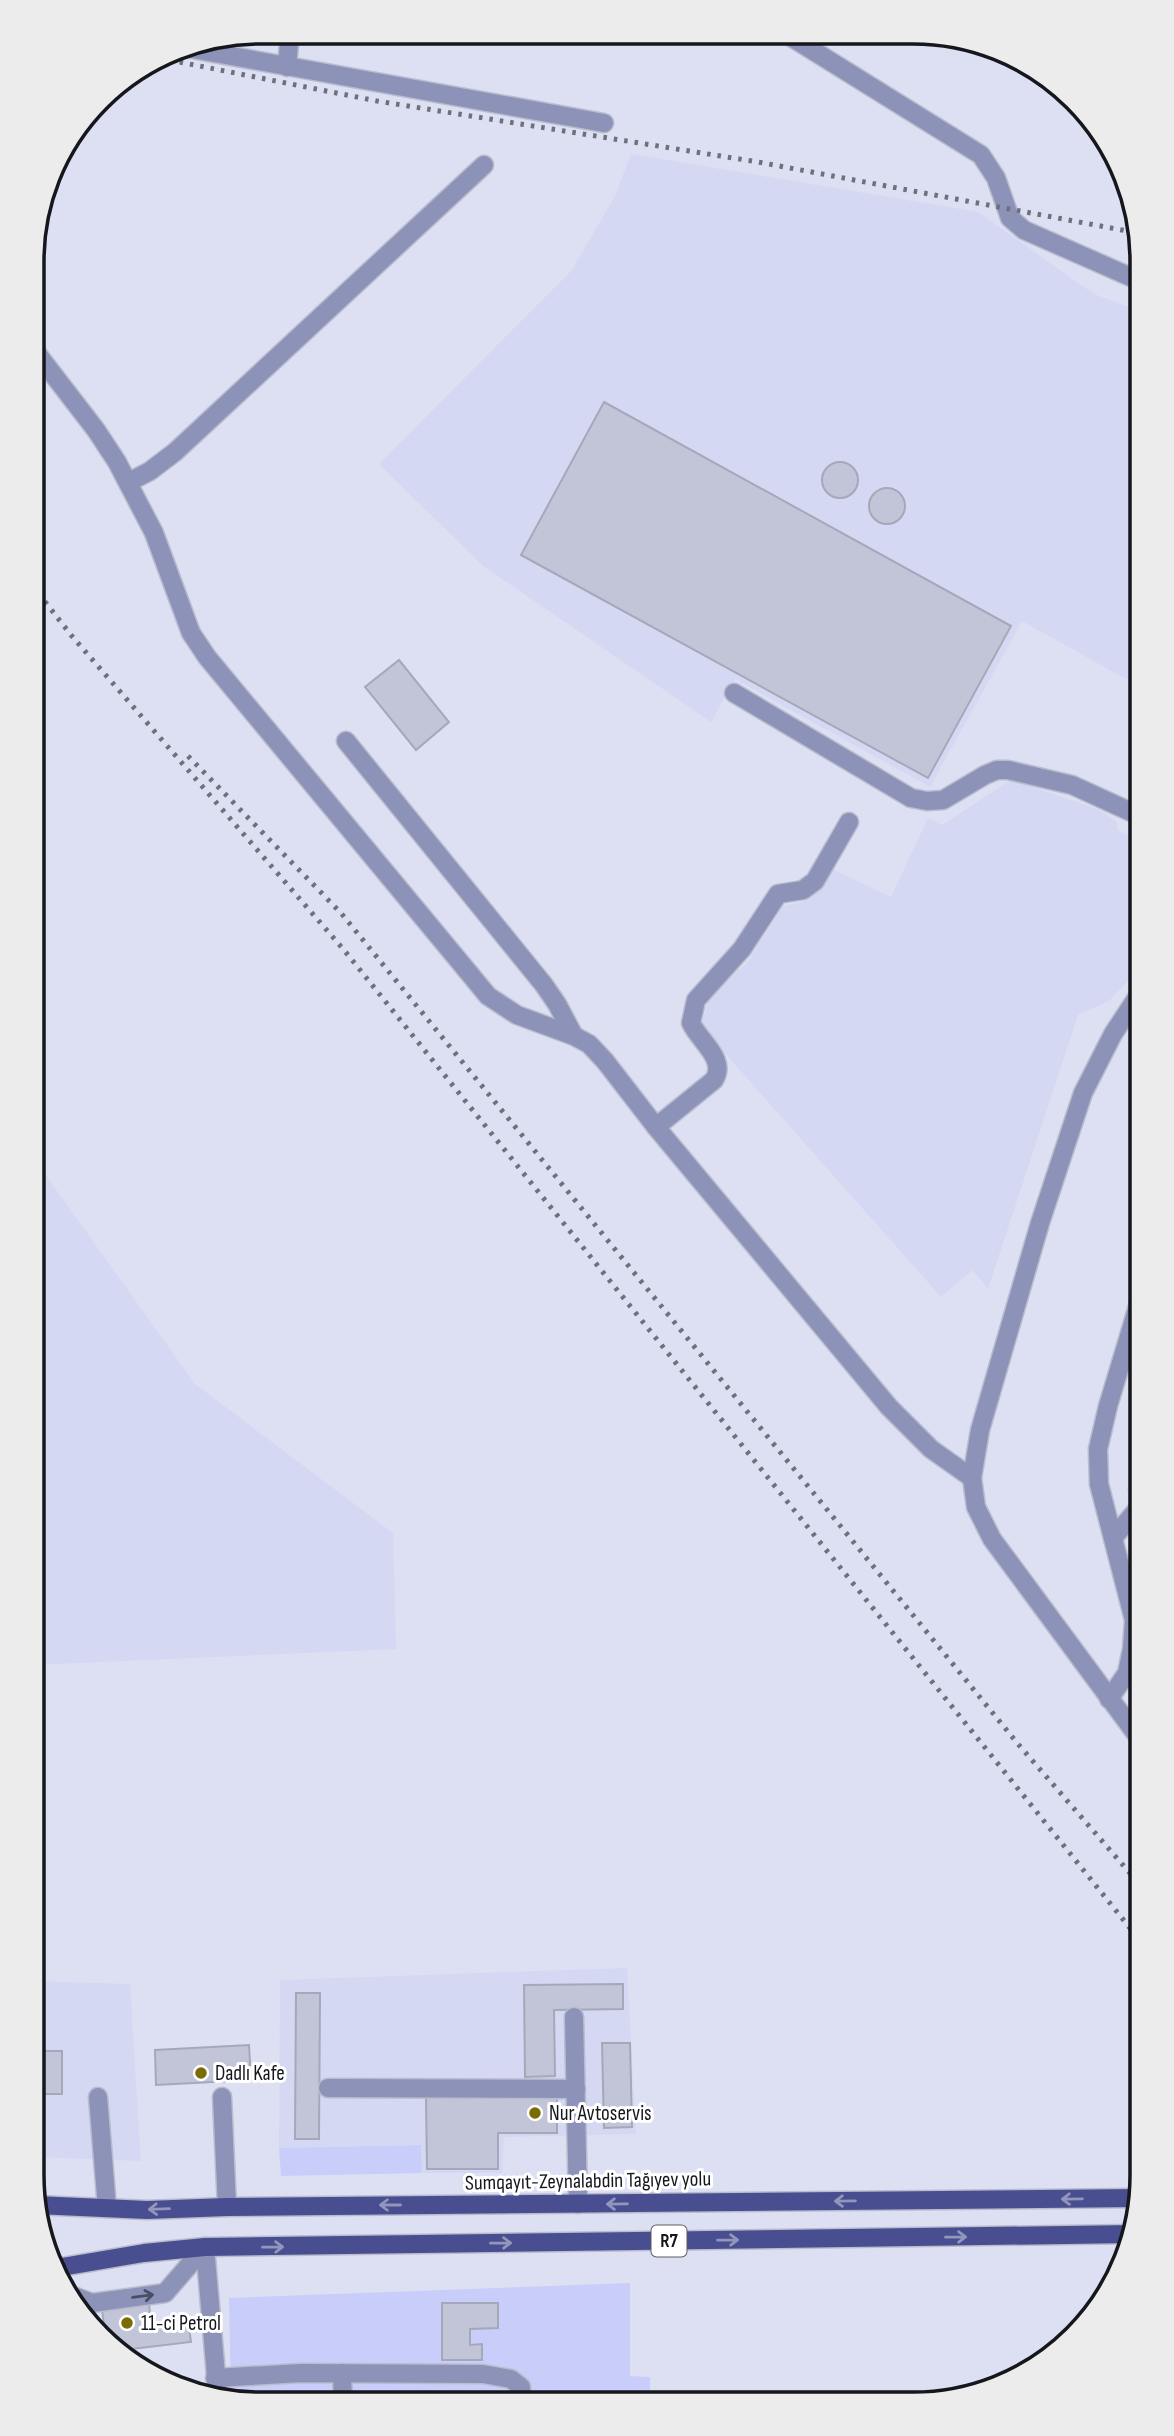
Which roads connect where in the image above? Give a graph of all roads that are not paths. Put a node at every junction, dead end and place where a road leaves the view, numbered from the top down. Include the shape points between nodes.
1 (289, 44) edge
2 (802, 44) edge
3 (204, 51) edge
4 (287, 67) junction
5 (604, 123) dead end
6 (484, 165) dead end
7 (1130, 276) edge
8 (44, 363) edge
9 (129, 482) junction
10 (734, 693) dead end
11 (346, 741) dead end
12 (1130, 812) edge
13 (849, 822) dead end
14 (1130, 1008) edge
15 (574, 1036) junction
16 (656, 1127) junction
17 (1130, 1333) edge
18 (972, 1478) junction
19 (1130, 1518) edge
20 (1113, 1538) junction
21 (1130, 1604) edge
22 (1130, 1658) edge
23 (1109, 1699) junction
24 (1130, 1726) edge
25 (574, 2017) dead end
26 (328, 2088) dead end
27 (576, 2089) junction
28 (98, 2097) dead end
29 (222, 2097) dead end
30 (1129, 2198) edge
31 (578, 2204) junction
32 (46, 2205) edge
33 (227, 2207) junction
34 (107, 2208) junction
35 (1122, 2234) edge
36 (205, 2248) junction
37 (64, 2267) edge
38 (83, 2300) edge
39 (342, 2373) junction
40 (215, 2378) junction
41 (216, 2387) edge
42 (343, 2392) edge
43 (521, 2392) edge

1 - 4 street
2 - 7 street via 981,155 996,178 1010,218 1024,230
3 - 4 street
4 - 5 street
6 - 9 street via 175,452
8 - 9 street
9 - 15 street via 154,533 191,633 207,657 488,996 517,1015
10 - 12 street via 911,797 943,800 985,775 1009,770 1072,785
11 - 15 street via 544,985
13 - 16 street via 815,881 803,890 778,894 742,949 696,1000 691,1023 716,1058 718,1074
14 - 18 street via 1083,1093 984,1417
15 - 16 street via 605,1061
16 - 18 street via 889,1408 931,1449
17 - 20 street via 1098,1449 1099,1484
18 - 23 street via 976,1507 992,1539
19 - 20 street
20 - 21 street
22 - 23 street via 1127,1673
23 - 24 street
25 - 27 street
26 - 27 street
27 - 31 street
28 - 34 street
29 - 33 street
30 -> 31 main road, Sumqayıt-Zeynalabdin Tağıyev yolu / R7
31 -> 33 main road, Sumqayıt-Zeynalabdin Tağıyev yolu / R7
32 - 34 main road, Sumqayıt-Zeynalabdin Tağıyev yolu / R7
33 -> 34 main road, Sumqayıt-Zeynalabdin Tağıyev yolu / R7
36 -> 35 main road, R7
36 - 37 main road, R7
38 -> 36 street via 92,2303 165,2293
36 - 40 street
39 - 40 street
39 - 42 street
39 - 43 street via 483,2374 511,2379
40 - 41 street

